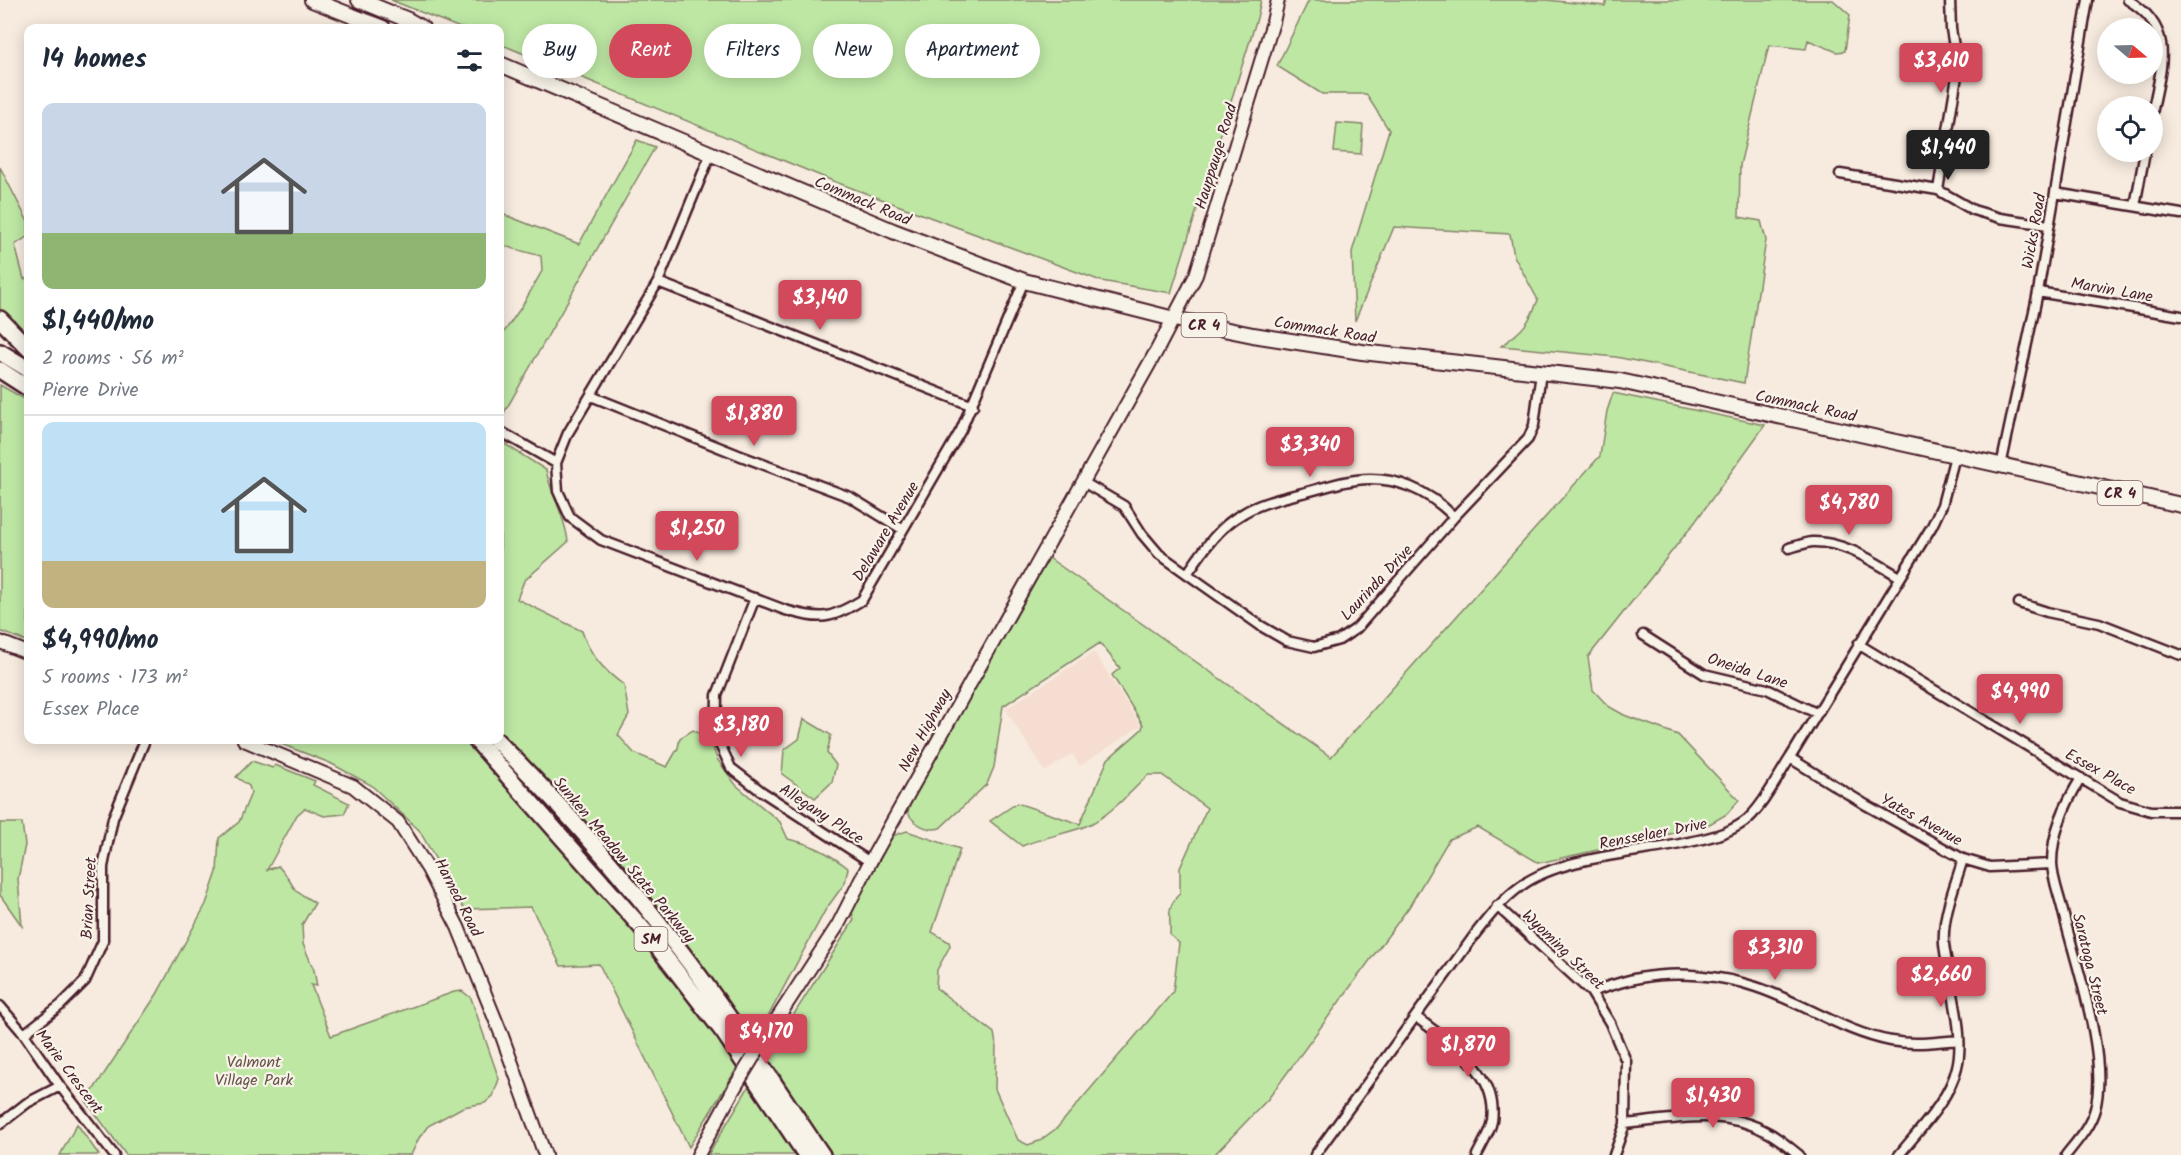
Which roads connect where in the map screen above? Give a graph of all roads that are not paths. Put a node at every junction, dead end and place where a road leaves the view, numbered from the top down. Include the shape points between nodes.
1 (312, 0) edge
2 (359, 0) edge
3 (1278, 0) edge
4 (1950, 0) edge
5 (2088, 0) edge
6 (2128, 0) edge
7 (373, 24) edge
8 (415, 24) edge
9 (504, 66) edge
10 (2156, 96) edge
11 (711, 153) junction
12 (2143, 162) edge
13 (1840, 174) dead end
14 (1938, 190) junction
15 (2055, 192) junction
16 (2135, 206) junction
17 (2181, 214) edge
18 (2048, 225) junction
19 (1024, 281) junction
20 (658, 282) junction
21 (2038, 292) junction
22 (2181, 316) edge
23 (0, 319) edge
24 (1174, 319) junction
25 (24, 344) edge
26 (0, 352) edge
27 (24, 367) edge
28 (0, 370) edge
29 (1541, 372) junction
30 (0, 381) edge
31 (24, 385) edge
32 (24, 393) edge
33 (591, 396) junction
34 (973, 406) junction
35 (504, 434) edge
36 (1955, 456) junction
37 (556, 463) junction
38 (2001, 466) junction
39 (1083, 482) junction
40 (2181, 505) edge
41 (1454, 517) junction
42 (902, 529) junction
43 (1789, 548) dead end
44 (1187, 574) junction
45 (1900, 577) junction
46 (755, 598) junction
47 (2019, 603) dead end
48 (1643, 634) dead end
49 (0, 642) edge
50 (1858, 645) junction
51 (24, 651) edge
52 (2181, 655) edge
53 (1816, 713) junction
54 (143, 744) edge
55 (253, 744) edge
56 (480, 744) edge
57 (500, 744) edge
58 (1790, 758) junction
59 (2080, 778) junction
60 (2181, 811) edge
61 (1963, 859) junction
62 (870, 862) junction
63 (2052, 864) junction
64 (1497, 906) junction
65 (1591, 992) junction
66 (0, 1006) edge
67 (1416, 1017) junction
68 (24, 1034) junction
69 (1959, 1040) junction
70 (60, 1086) junction
71 (0, 1124) edge
72 (1625, 1124) junction
73 (114, 1155) edge
74 (545, 1155) edge
75 (698, 1155) edge
76 (806, 1155) edge
77 (822, 1155) edge
78 (1315, 1155) edge
79 (1477, 1155) edge
80 (1614, 1155) edge
81 (1799, 1155) edge
82 (1899, 1155) edge
83 (2066, 1155) edge

1 - 7 main road
2 - 8 main road
3 - 24 street, Hauppauge Road via 1196,275
4 - 14 street via 1958,70
5 - 15 street, Wicks Road
6 - 10 street via 2154,22 2161,39 2163,61
9 - 11 main road, Commack Road / CR 4
11 - 19 main road, Commack Road / CR 4 via 893,231
11 - 20 street, Delaware Avenue
12 - 16 street
13 - 14 street
14 - 18 street via 1973,210
15 - 16 street
15 - 18 street, Wicks Road
16 - 17 street
18 - 21 street, Wicks Road
19 - 24 main road, Commack Road / CR 4
19 - 34 street, Delaware Avenue
20 - 33 street, Delaware Avenue
20 - 34 street
21 - 22 street, Marvin Lane
21 - 38 street, Wicks Road
23 - 25 highway
24 - 29 main road, Commack Road / CR 4 via 1362,352
24 - 39 street, New Highway
26 - 27 highway
28 - 31 highway
29 - 36 main road, Commack Road / CR 4 via 1620,381
29 - 41 street, Laurinda Drive via 1534,425 1528,439
30 - 32 highway
33 - 37 street, Delaware Avenue via 568,433
33 - 42 street via 850,496
34 - 42 street, Delaware Avenue
35 - 37 street
36 - 38 main road, Commack Road / CR 4
36 - 45 street, Rensselaer Drive via 1942,505
37 - 46 street, Delaware Avenue via 558,491 570,517 601,540
38 - 40 main road, Commack Road / CR 4
39 - 44 street, Laurinda Drive via 1124,506 1159,554
39 - 62 street, New Highway
41 - 44 street via 1442,504 1407,485 1356,480 1242,513 1214,535
41 - 44 street, Laurinda Drive via 1357,628 1339,640 1314,647 1287,641
42 - 46 street, Delaware Avenue via 862,600 840,613 815,618
43 - 45 street via 1811,542 1831,544 1853,551
45 - 50 street, Rensselaer Drive
46 - 62 street, Allegany Place via 717,695 716,736 731,768
47 - 52 street via 2099,623
48 - 53 street, Oneida Lane via 1704,674 1767,689
49 - 51 street
50 - 53 street, Rensselaer Drive
50 - 59 street, Essex Place
53 - 58 street, Rensselaer Drive
54 - 68 street, Brian Street via 113,818 103,867 103,941 85,981
55 - 74 street, Harned Road via 353,786 398,822 458,927
56 - 76 highway, Sunken Meadow State Parkway / SM via 649,936 724,1033
57 - 77 highway, Sunken Meadow State Parkway / SM via 640,899 727,1015
58 - 61 street, Yates Avenue
58 - 64 street, Rensselaer Drive via 1746,821 1720,835 1550,870 1522,885
59 - 60 street, Essex Place via 2120,802 2151,811
59 - 63 street, Saratoga Street via 2057,826
61 - 63 street, Yates Avenue via 1990,867
61 - 69 street via 1947,912 1944,942
62 - 75 street, New Highway, bridge via 837,925 735,1087
63 - 83 street, Saratoga Street via 2099,1067 2094,1110 2087,1128
64 - 65 street, Wyoming Street
64 - 67 street, Rensselaer Drive
65 - 69 street via 1639,978 1705,976 1755,987 1856,1031 1892,1041 1925,1044
65 - 72 street, Wyoming Street via 1626,1061
66 - 68 street, Marie Crescent
67 - 78 street, Rensselaer Drive
67 - 79 street via 1455,1046 1480,1072 1493,1098 1492,1123
68 - 70 street, Marie Crescent
69 - 82 street via 1957,1067 1947,1093
70 - 71 street via 27,1103
70 - 73 street, Marie Crescent
72 - 80 street, Wyoming Street
72 - 81 street via 1720,1116 1771,1134

